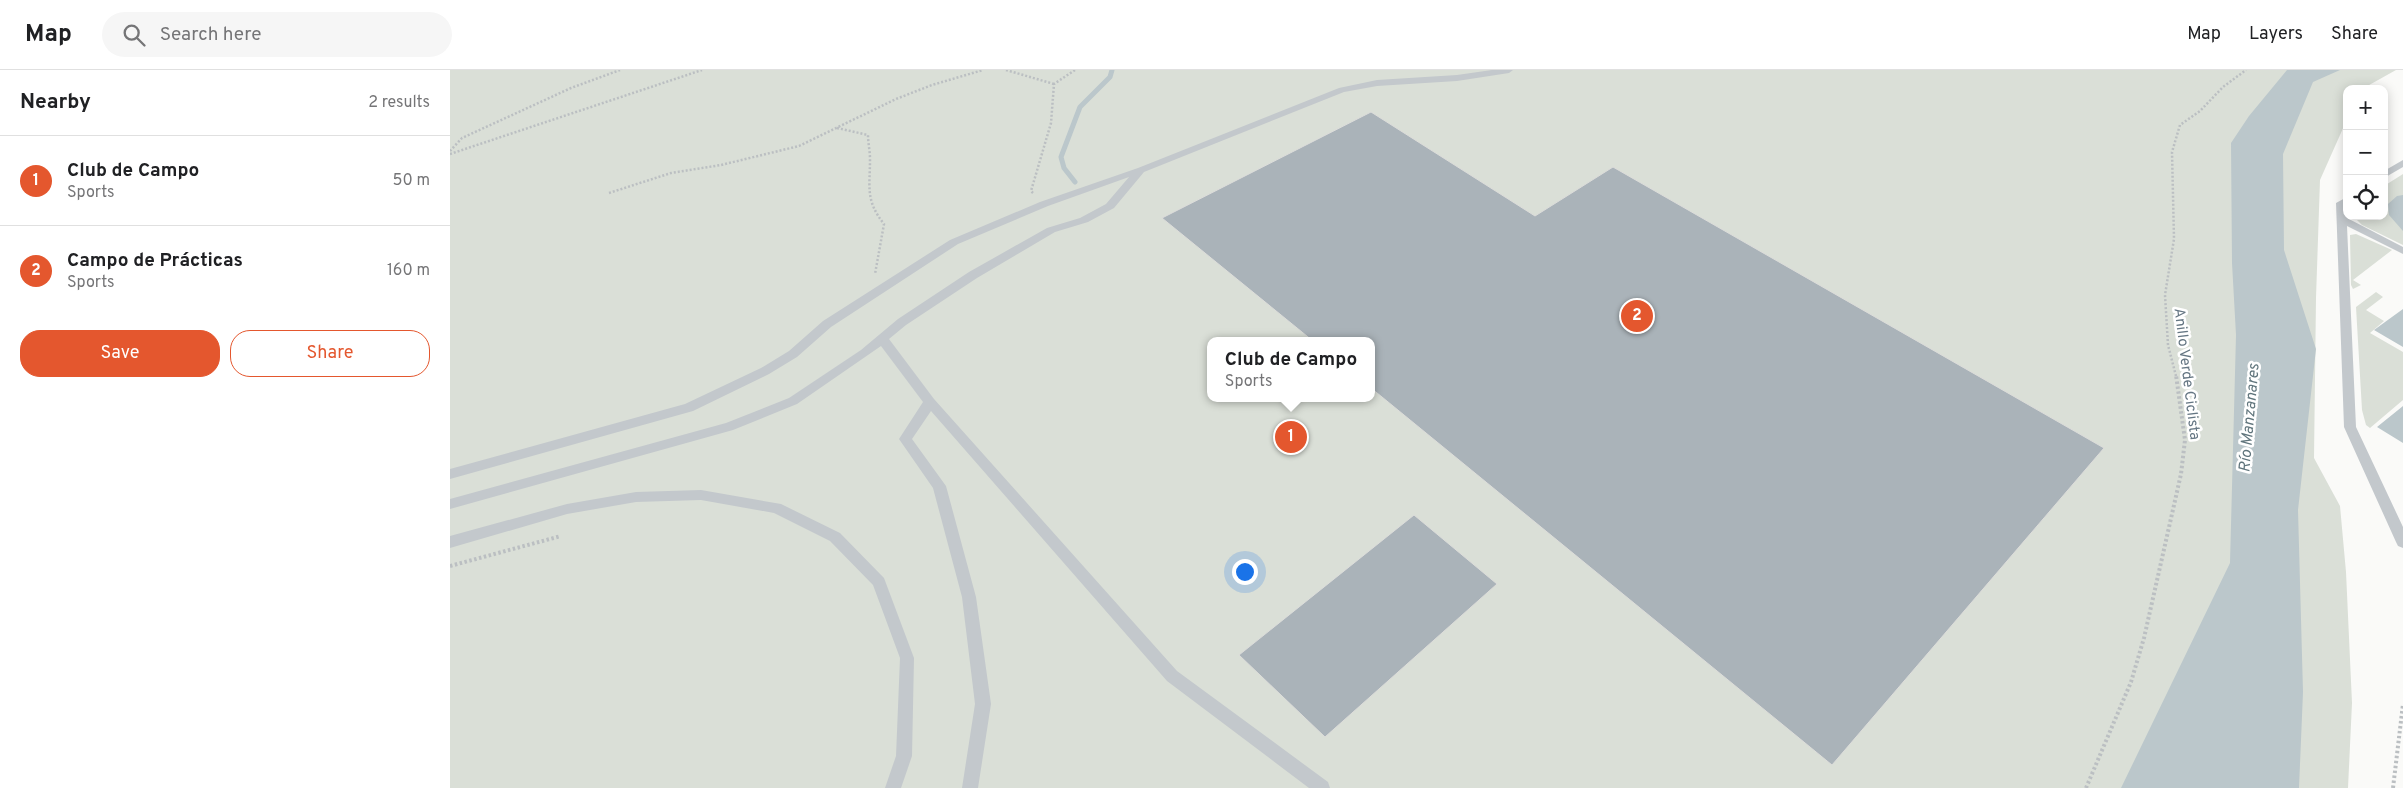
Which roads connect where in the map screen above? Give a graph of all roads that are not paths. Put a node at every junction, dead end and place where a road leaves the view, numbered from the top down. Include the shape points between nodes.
1 (1509, 70) edge
2 (2403, 162) edge
3 (1141, 170) junction
4 (2388, 172) edge
5 (2343, 202) edge
6 (2342, 220) junction
7 (2403, 251) edge
8 (882, 339) junction
9 (930, 402) junction
10 (450, 474) edge
11 (450, 504) edge
12 (450, 542) edge
13 (2403, 542) edge
14 (893, 788) edge
15 (970, 788) edge
16 (1322, 788) edge

1 - 3 lane via 1457,78 1376,82 1342,90
2 - 4 lane
3 - 8 lane via 1110,206 1025,244 918,311
3 - 10 lane via 1044,204 954,242 871,294 765,371 689,408
5 - 6 lane
6 - 7 lane
6 - 13 lane via 2350,426
8 - 9 lane
8 - 11 lane via 792,400 729,427
9 - 15 lane via 904,439 939,486 969,597 983,704
9 - 16 lane via 1172,676
12 - 14 lane via 576,508 636,497 701,495 776,508 835,537 879,582 907,658 904,756

